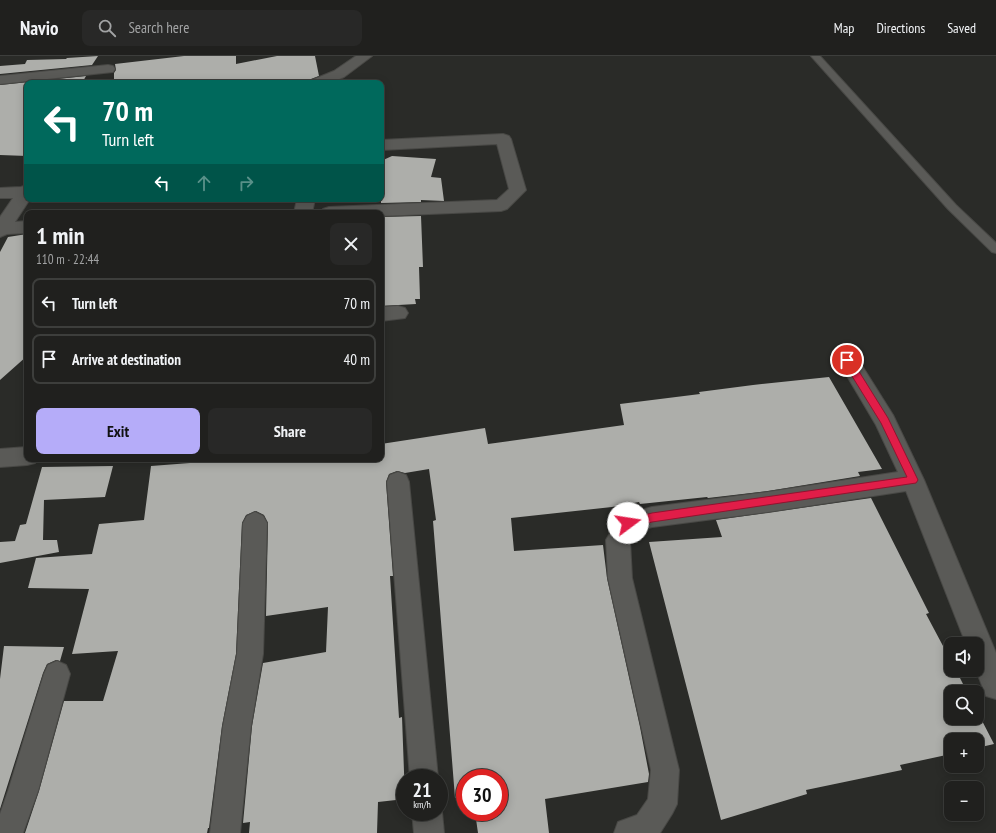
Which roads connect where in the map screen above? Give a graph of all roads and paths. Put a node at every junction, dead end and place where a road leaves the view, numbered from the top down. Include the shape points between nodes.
1 (116, 56) edge
2 (365, 56) edge
3 (815, 56) edge
4 (108, 69) junction
5 (0, 80) edge
6 (100, 80) edge
7 (324, 80) edge
8 (384, 145) edge
9 (24, 191) edge
10 (0, 193) edge
11 (24, 196) edge
12 (384, 210) edge
13 (24, 227) edge
14 (1, 230) edge
15 (996, 249) edge
16 (847, 360) dead end
17 (24, 455) edge
18 (0, 458) edge
19 (913, 480) junction
20 (398, 482) dead end
21 (255, 523) dead end
22 (57, 674) dead end
23 (996, 686) edge
24 (423, 769) edge
25 (428, 821) edge
26 (8, 833) edge
27 (225, 833) edge
28 (429, 833) edge
29 (629, 833) edge

1 - 4 street
2 - 7 street via 339,74
3 - 15 lane via 952,207
4 - 5 street
4 - 6 street
8 - 12 street via 503,139 518,190 501,205
9 - 10 street
11 - 14 street
13 - 14 street
16 - 19 street via 885,421
17 - 18 street
19 - 23 street
19 - 29 street via 652,517 628,523 618,540 620,578 665,770 662,804 647,826
20 - 24 street
21 - 27 street via 250,654 237,726
22 - 26 street via 23,792
25 - 28 street

